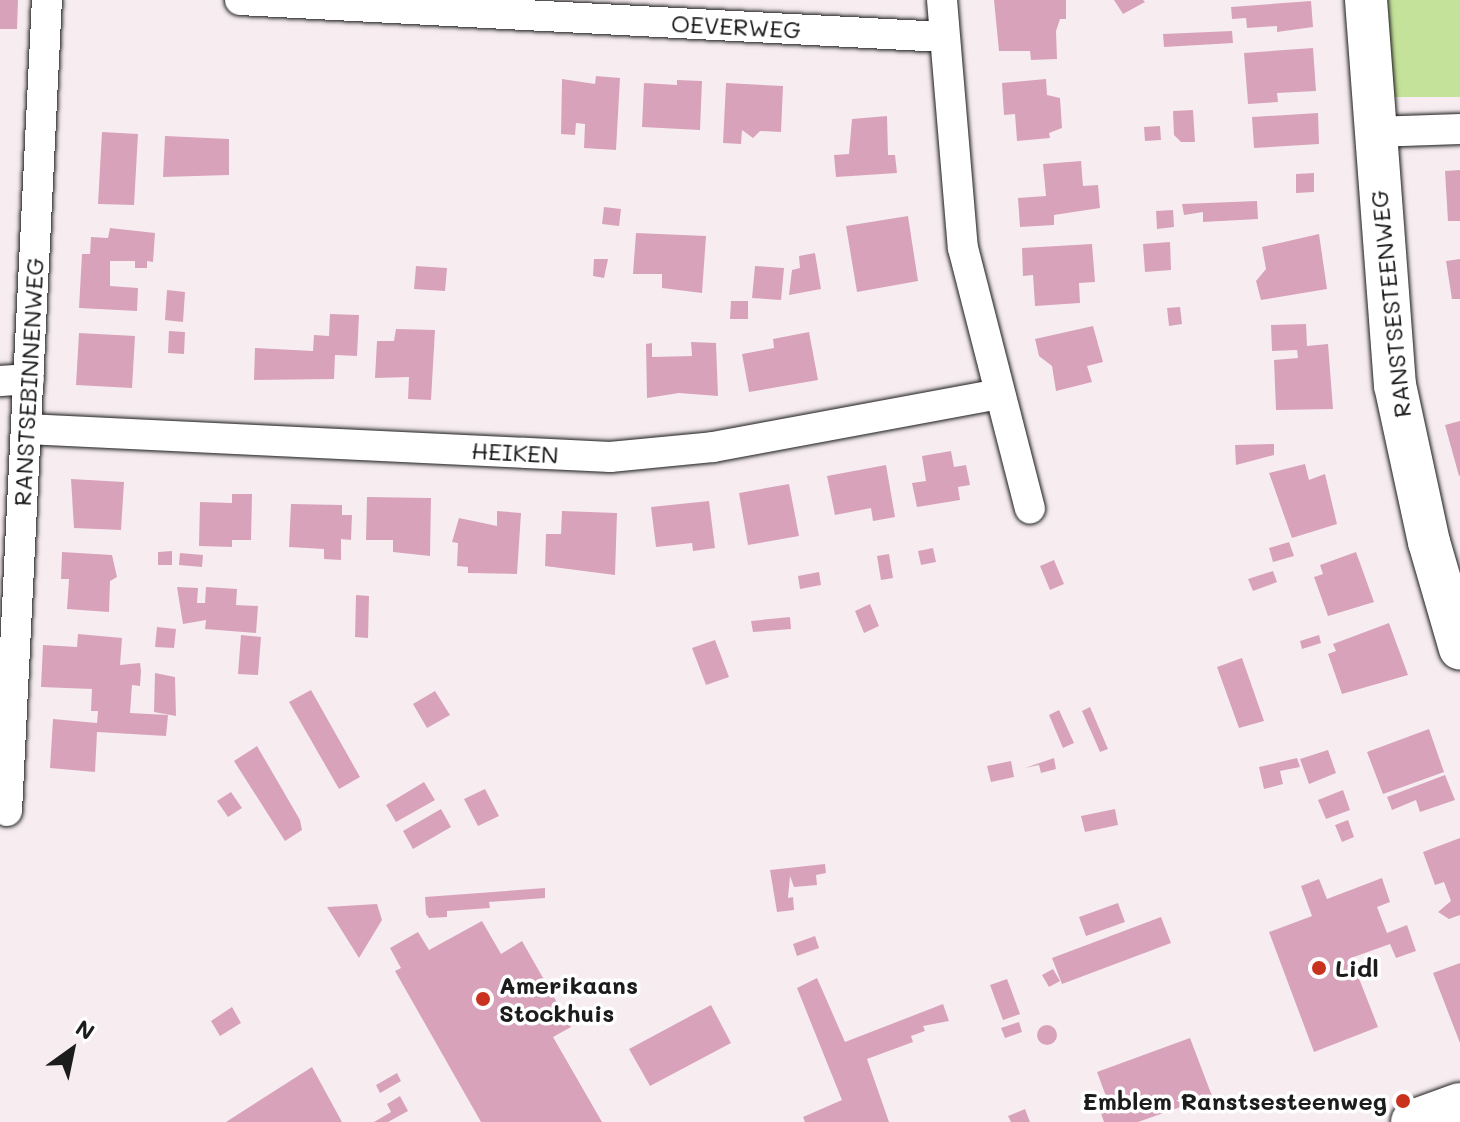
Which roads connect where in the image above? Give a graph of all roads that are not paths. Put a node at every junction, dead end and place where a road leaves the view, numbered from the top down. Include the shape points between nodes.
1 (47, 0) edge
2 (240, 0) edge
3 (942, 0) edge
4 (1366, 0) edge
5 (944, 37) junction
6 (1460, 129) edge
7 (1374, 132) junction
8 (15, 380) edge
9 (999, 394) junction
10 (26, 429) junction
11 (1030, 509) dead end
12 (1460, 649) edge
13 (7, 811) dead end
14 (1460, 1105) edge
15 (1413, 1122) edge

1 - 8 street, RANSTSEBINNENWEG
2 - 5 street, OEVERWEG
3 - 5 street
4 - 7 street, RANSTSESTEENWEG
5 - 9 street via 963,248
6 - 7 street
7 - 12 street, RANSTSESTEENWEG via 1395,385 1429,542
8 - 10 street, RANSTSEBINNENWEG
9 - 10 street, HEIKEN via 713,447 610,457
9 - 11 street
10 - 13 street, RANSTSEBINNENWEG
14 - 15 main road

